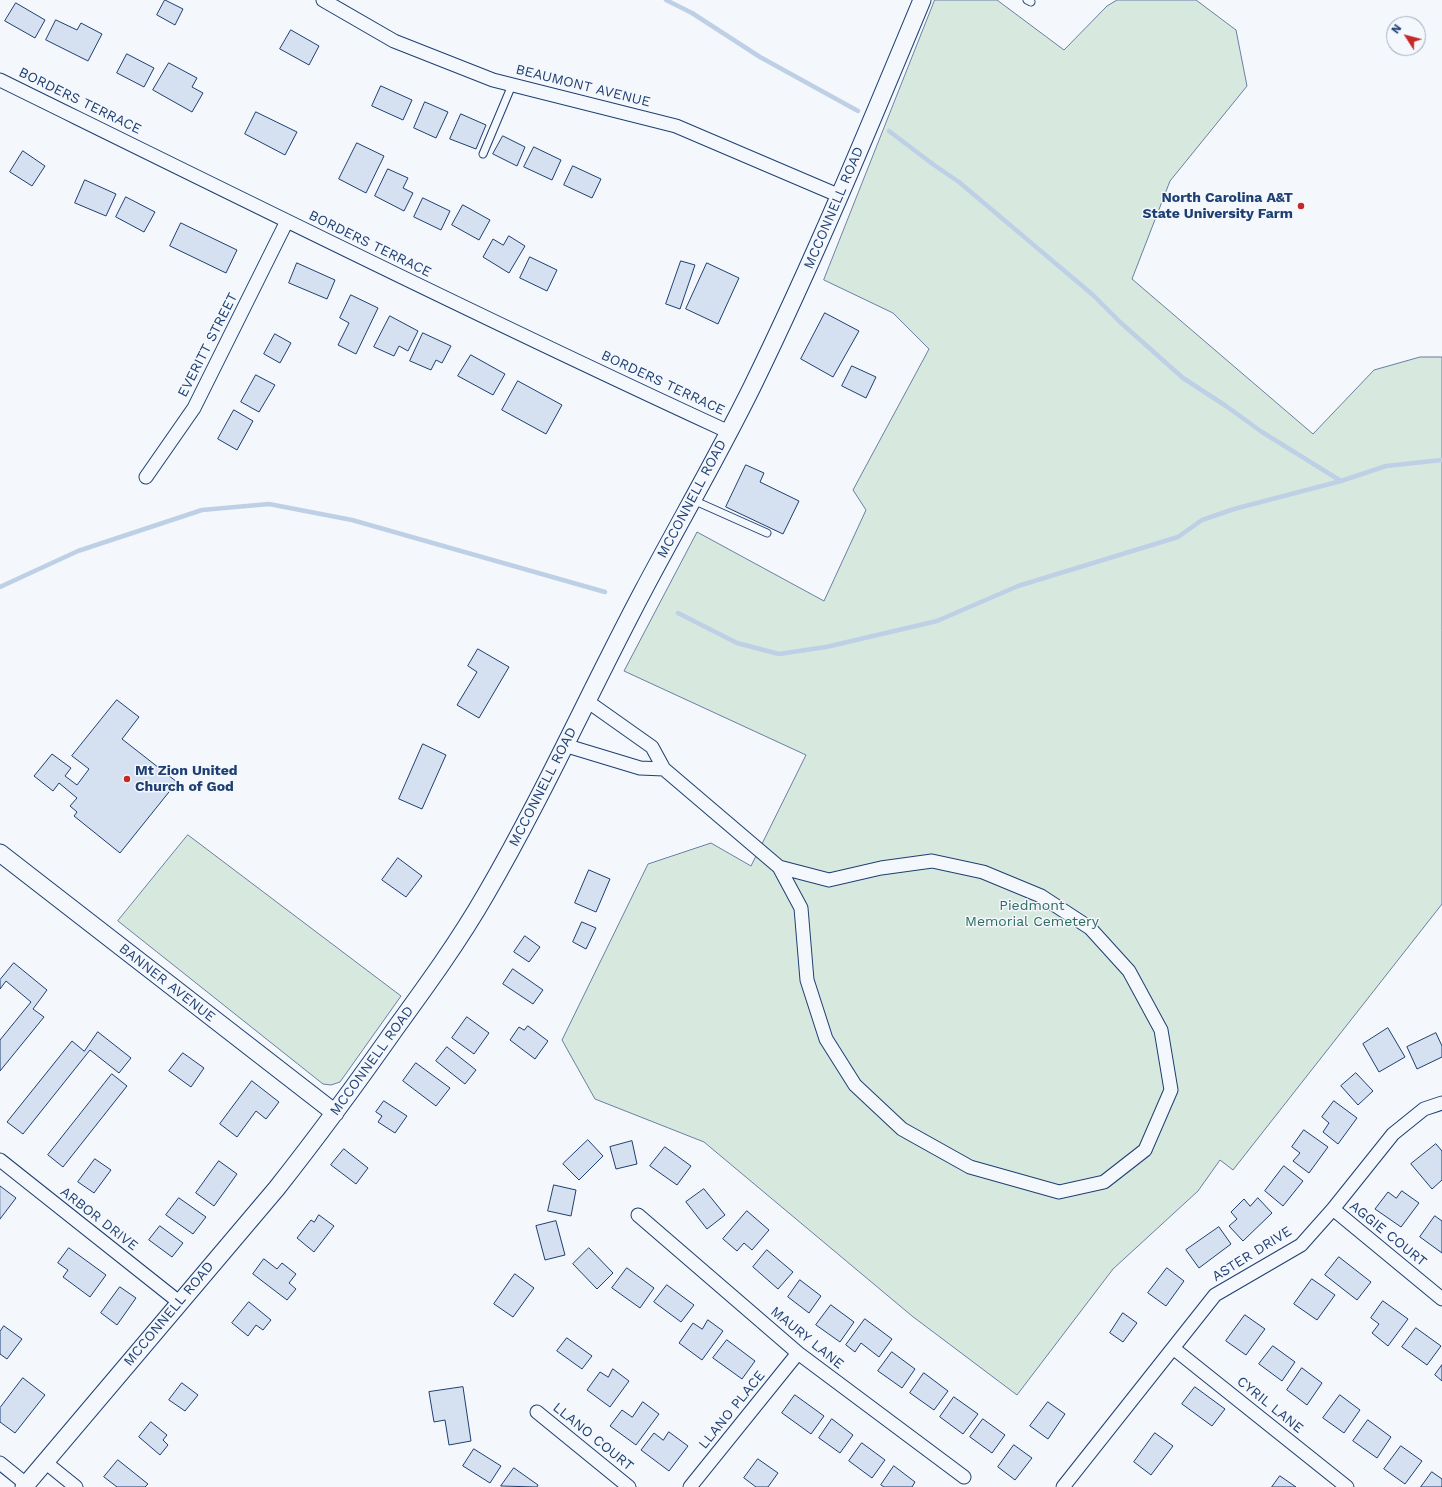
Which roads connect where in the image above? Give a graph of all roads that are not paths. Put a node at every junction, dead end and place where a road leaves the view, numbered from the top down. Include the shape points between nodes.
1 (323, 0) edge
2 (922, 0) edge
3 (0, 80) edge
4 (512, 85) junction
5 (483, 154) dead end
6 (840, 196) junction
7 (287, 221) junction
8 (729, 432) junction
9 (146, 477) dead end
10 (693, 500) junction
11 (768, 534) dead end
12 (587, 701) junction
13 (564, 745) junction
14 (664, 769) junction
15 (0, 853) edge
16 (779, 867) junction
17 (1442, 1103) edge
18 (335, 1114) junction
19 (0, 1160) edge
20 (1333, 1210) junction
21 (638, 1215) dead end
22 (1442, 1299) edge
23 (179, 1302) junction
24 (1173, 1348) junction
25 (798, 1353) junction
26 (537, 1412) dead end
27 (45, 1462) junction
28 (0, 1463) edge
29 (964, 1477) dead end
30 (25, 1486) edge
31 (76, 1487) edge
32 (629, 1487) edge
33 (690, 1487) edge
34 (1063, 1487) edge
35 (1347, 1487) edge

1 - 4 street, BEAUMONT AVENUE via 394,41
2 - 6 street, MCCONNELL ROAD
3 - 7 street, BORDERS TERRACE
4 - 5 lane
4 - 6 street, BEAUMONT AVENUE via 676,126
6 - 8 street, MCCONNELL ROAD via 796,295
7 - 8 street, BORDERS TERRACE
7 - 9 street, EVERITT STREET via 194,408
8 - 10 street, MCCONNELL ROAD
10 - 11 lane
10 - 12 street, MCCONNELL ROAD
12 - 13 street, MCCONNELL ROAD
12 - 14 street via 652,747
13 - 14 street via 640,768
13 - 18 street, MCCONNELL ROAD via 517,838 455,944
14 - 16 street
15 - 18 street, BANNER AVENUE
16 - 16 street via 801,908 807,980 826,1039 855,1085 902,1129 970,1167 1059,1192 1104,1182 1145,1150 1171,1090 1161,1030 1128,970 1090,928 1041,896 983,872 932,861 881,868 829,880
17 - 20 street, ASTER DRIVE via 1424,1109 1393,1134
18 - 23 street, MCCONNELL ROAD via 277,1188
19 - 23 street, ARBOR DRIVE
20 - 22 street, AGGIE COURT
20 - 24 street, ASTER DRIVE via 1300,1245 1215,1296
21 - 25 street, MAURY LANE
23 - 27 street, MCCONNELL ROAD
24 - 34 street, ASTER DRIVE
24 - 35 street, CYRIL LANE
25 - 29 street, MAURY LANE
25 - 33 street, LLANO PLACE
26 - 32 street, LLANO COURT
27 - 30 street, MCCONNELL ROAD
27 - 31 street
28 - 30 street

